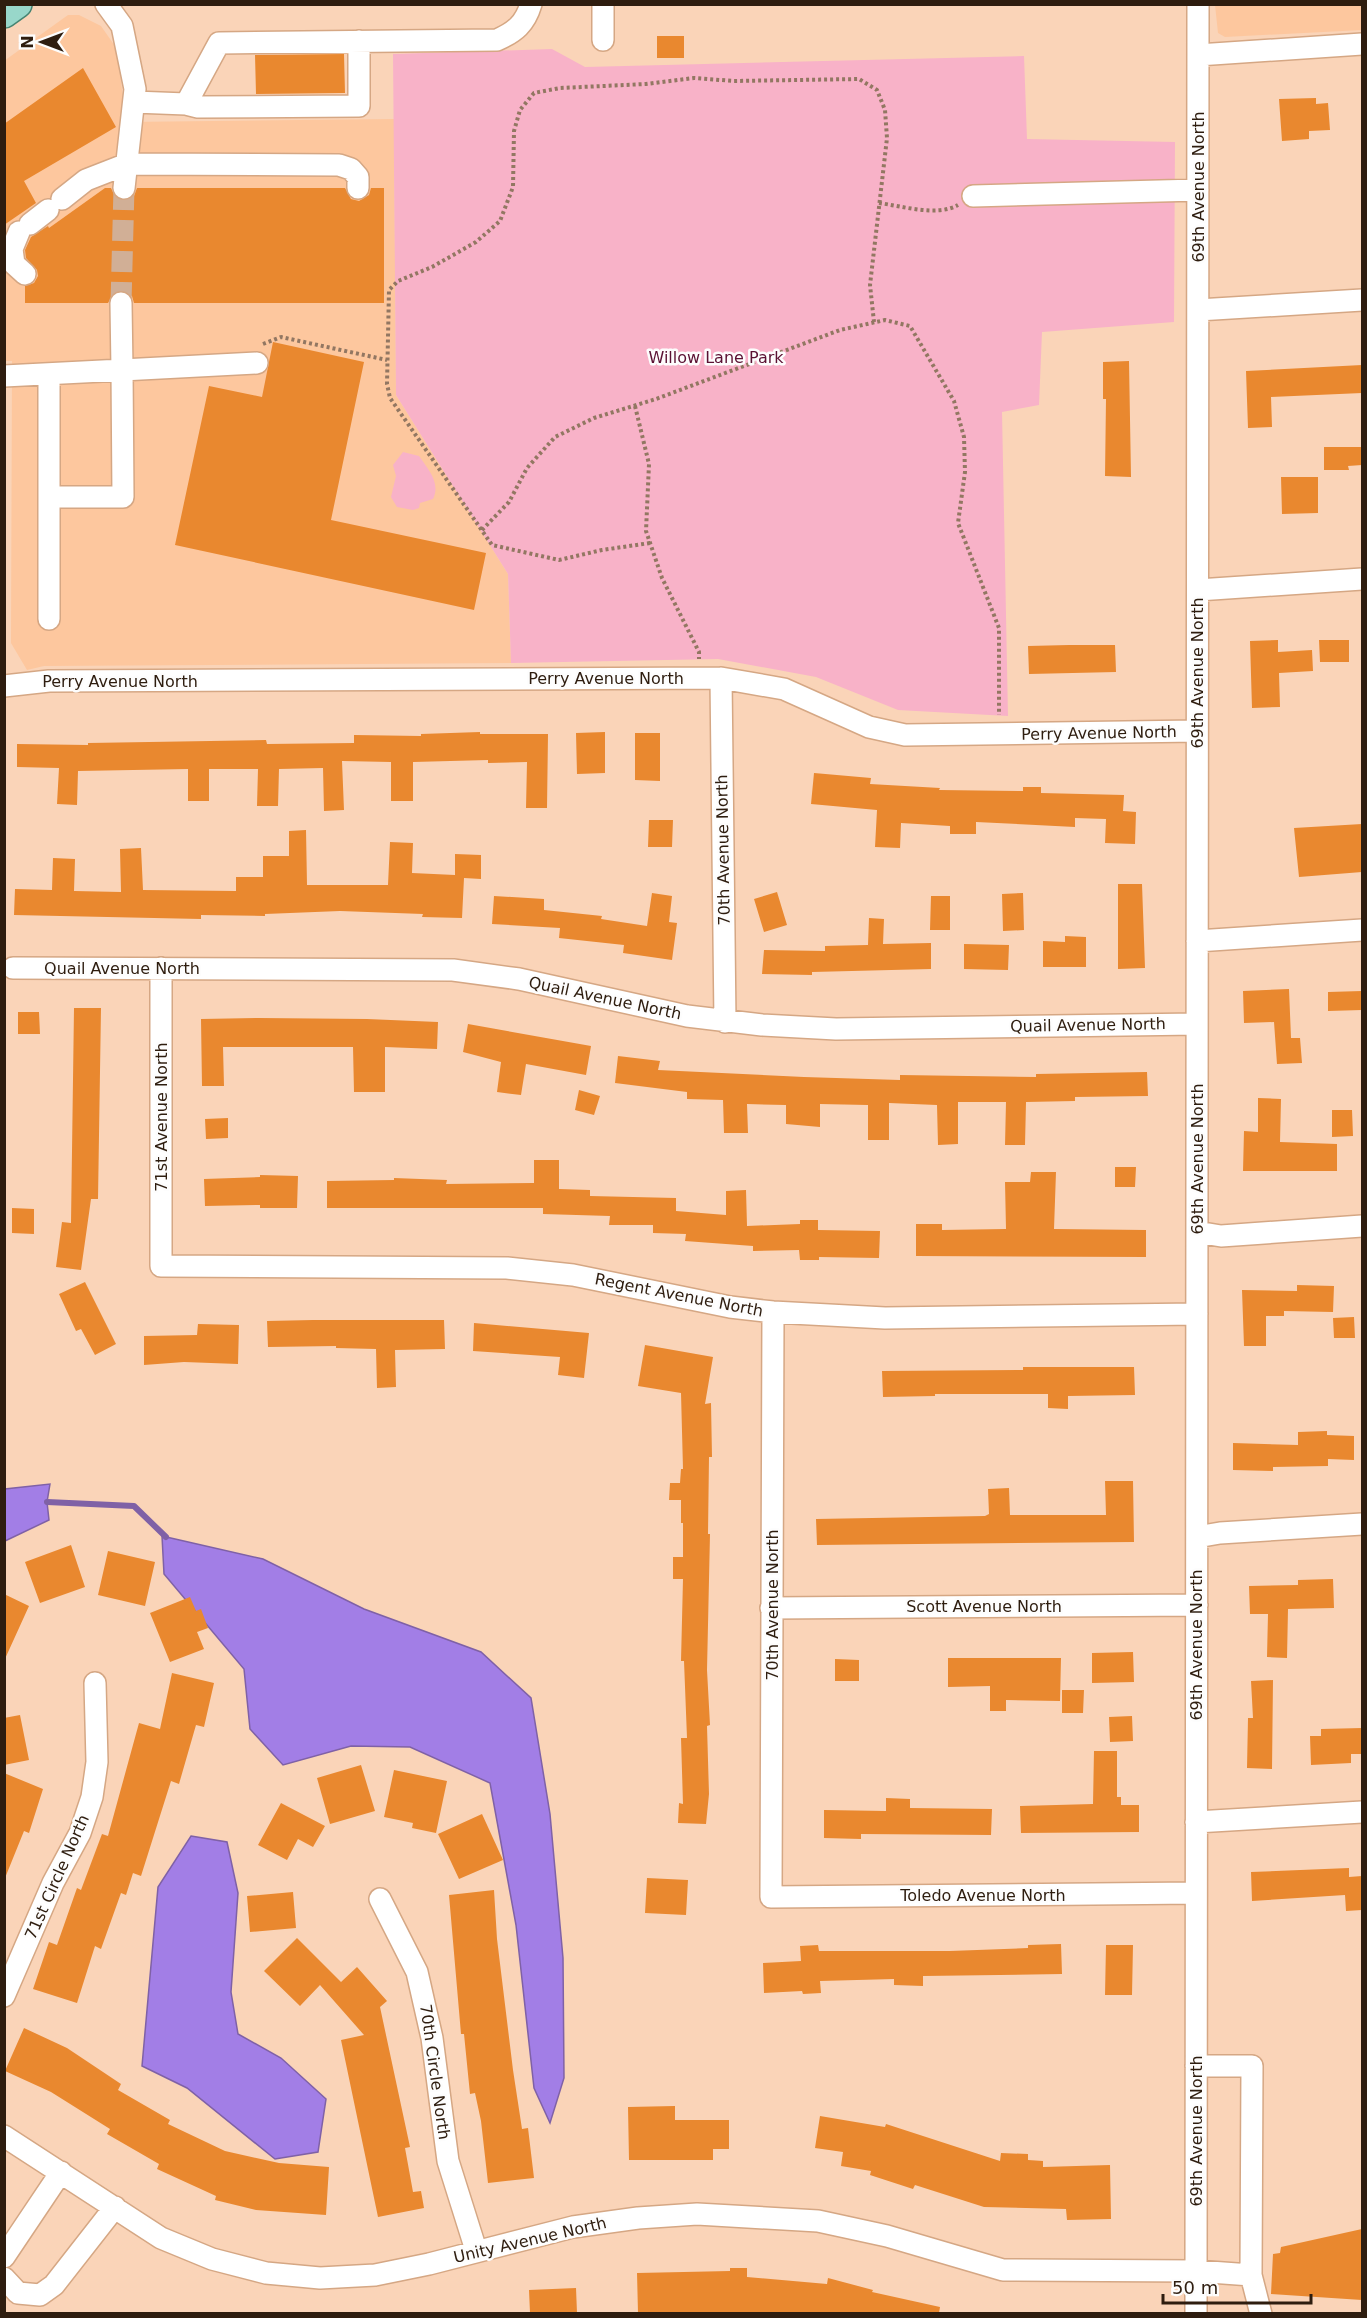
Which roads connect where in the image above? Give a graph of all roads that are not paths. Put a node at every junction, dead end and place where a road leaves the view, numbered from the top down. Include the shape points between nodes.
1 (18, 4) edge
2 (106, 4) edge
3 (531, 4) edge
4 (603, 4) edge
5 (1198, 4) edge
6 (4, 14) edge
7 (603, 40) dead end
8 (358, 41) junction
9 (1362, 44) edge
10 (1198, 55) junction
11 (134, 102) junction
12 (186, 104) junction
13 (127, 164) junction
14 (124, 188) tunnel mouth
15 (358, 188) dead end
16 (1198, 190) junction
17 (973, 196) road end
18 (25, 274) dead end
19 (1362, 300) edge
20 (121, 303) tunnel mouth
21 (1198, 310) junction
22 (257, 363) road end
23 (122, 370) junction
24 (49, 374) junction
25 (4, 376) edge
26 (50, 497) junction
27 (1362, 579) edge
28 (1198, 590) junction
29 (49, 619) dead end
30 (721, 678) junction
31 (4, 686) edge
32 (1197, 731) junction
33 (1362, 930) edge
34 (1197, 941) junction
35 (13, 968) dead end
36 (161, 968) junction
37 (725, 1022) junction
38 (1197, 1024) junction
39 (1362, 1226) edge
40 (1197, 1232) junction
41 (161, 1266) joint
42 (773, 1312) junction
43 (1197, 1314) junction
44 (1362, 1524) edge
45 (1197, 1537) junction
46 (1197, 1605) junction
47 (771, 1608) junction
48 (95, 1683) dead end
49 (1362, 1812) edge
50 (1196, 1822) junction
51 (1196, 1893) junction
52 (771, 1897) joint
53 (380, 1899) dead end
54 (4, 1996) edge
55 (1196, 2066) junction
56 (4, 2136) edge
57 (61, 2172) junction
58 (115, 2207) junction
59 (476, 2250) junction
60 (4, 2257) edge
61 (1196, 2271) junction
62 (1251, 2275) junction
63 (4, 2278) edge
64 (1196, 2313) edge
65 (1261, 2313) edge

1 - 6 main road
2 - 11 street via 122,26 135,89
3 - 8 street via 527,18 514,32 497,40
4 - 7 street
5 - 10 street, 69th Avenue North
8 - 12 street via 219,43
8 - 12 street via 358,106
9 - 10 street
10 - 16 street, 69th Avenue North
11 - 12 street
11 - 13 street
13 - 14 street
13 - 15 street via 339,165 351,169
13 - 18 street via 86,180 25,228 12,249 14,264
16 - 17 street
16 - 21 street, 69th Avenue North
19 - 21 street
20 - 23 street
21 - 28 street, 69th Avenue North
22 - 23 street
23 - 24 street
23 - 26 street via 123,497
24 - 25 street
24 - 26 street
26 - 29 street
27 - 28 street
28 - 32 street, 69th Avenue North
30 - 31 street, Perry Avenue North via 49,681
30 - 32 street, Perry Avenue North via 784,689 888,733 926,736
30 - 37 street, 70th Avenue North
32 - 34 street, 69th Avenue North
33 - 34 street
34 - 38 street, 69th Avenue North
35 - 36 street, Quail Avenue North
36 - 37 street, Quail Avenue North via 453,970 519,979
36 - 41 street, 71st Avenue North
37 - 38 street, Quail Avenue North via 836,1029
38 - 40 street, 69th Avenue North
39 - 40 street via 1221,1236
40 - 43 street, 69th Avenue North
41 - 42 street, Regent Avenue North via 507,1268 573,1275
42 - 43 street, Regent Avenue North via 885,1318
42 - 47 street, 70th Avenue North
43 - 45 street, 69th Avenue North
44 - 45 street
45 - 46 street, 69th Avenue North
46 - 47 street, Scott Avenue North
46 - 50 street, 69th Avenue North
47 - 52 street, 70th Avenue North
48 - 54 street, 71st Circle North via 97,1762 92,1797 80,1833 53,1883
49 - 50 street
50 - 51 street, 69th Avenue North
51 - 52 street, Toledo Avenue North
51 - 55 street, 69th Avenue North
53 - 59 street, 70th Circle North via 417,1972 432,2038 448,2161
55 - 61 street, 69th Avenue North
55 - 62 street via 1252,2066
56 - 57 street, Unity Avenue North
57 - 58 street, Unity Avenue North
57 - 60 street
58 - 59 street, Unity Avenue North via 161,2238 212,2259 266,2273 320,2278 375,2275
58 - 63 street via 54,2285 40,2295 18,2293
59 - 61 street, Unity Avenue North via 573,2227 697,2214 818,2222 887,2236 1003,2270
61 - 62 street, Unity Avenue North
61 - 64 street, 69th Avenue North
62 - 65 street

